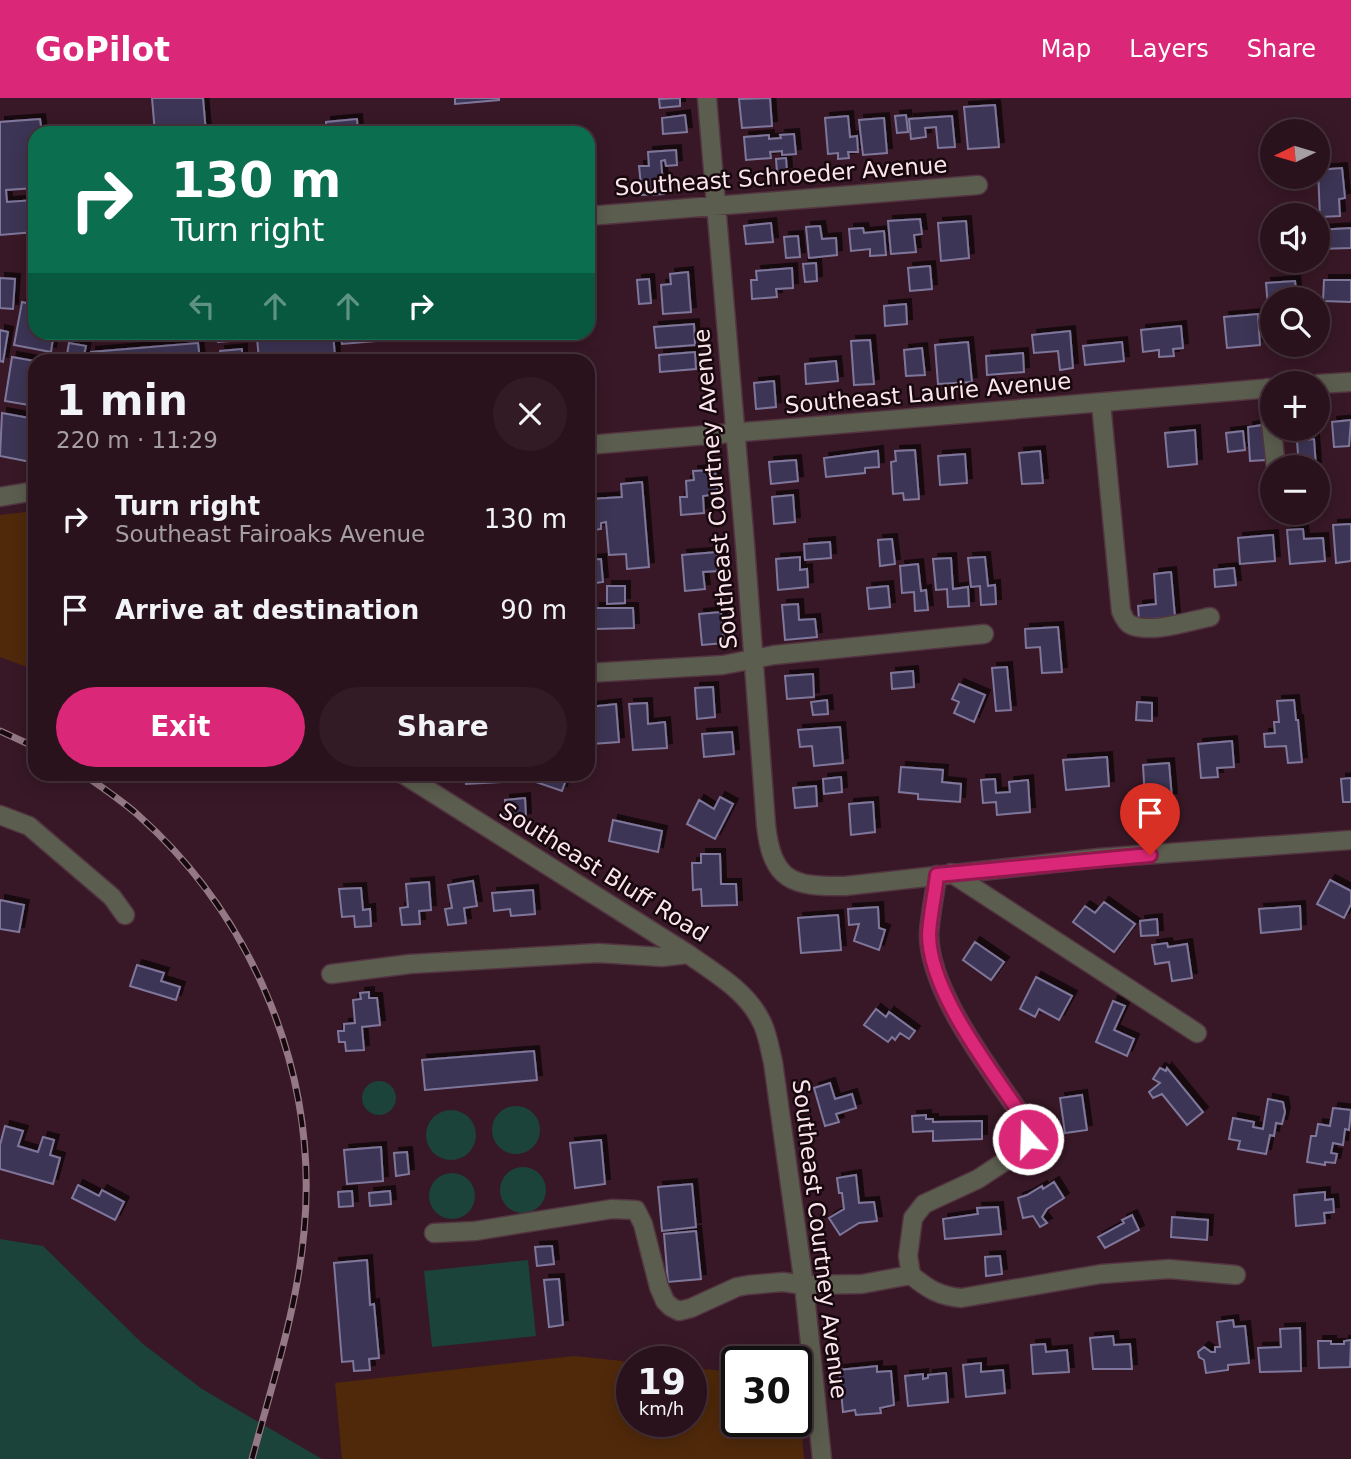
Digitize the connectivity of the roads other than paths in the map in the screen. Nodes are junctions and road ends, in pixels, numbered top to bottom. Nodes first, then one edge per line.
1 (707, 98) edge
2 (978, 185) dead end
3 (716, 206) junction
4 (595, 215) edge
5 (1351, 382) edge
6 (1330, 383) edge
7 (1260, 389) edge
8 (1101, 403) junction
9 (736, 433) junction
10 (595, 444) edge
11 (28, 492) edge
12 (0, 497) edge
13 (1210, 617) dead end
14 (984, 634) dead end
15 (753, 660) junction
16 (595, 673) edge
17 (414, 781) edge
18 (0, 815) edge
19 (1351, 840) edge
20 (944, 874) junction
21 (125, 915) dead end
22 (688, 954) junction
23 (331, 974) dead end
24 (764, 1026) joint
25 (1197, 1033) dead end
26 (434, 1233) dead end
27 (911, 1275) junction
28 (1236, 1275) dead end
29 (804, 1285) junction
30 (822, 1459) edge

1 - 3 street, Southeast Courtney Avenue
2 - 3 street, Southeast Schroeder Avenue
3 - 4 street, Southeast Schroeder Avenue
3 - 9 street, Southeast Courtney Avenue
5 - 6 street
7 - 8 street, Southeast Laurie Avenue
8 - 9 street, Southeast Laurie Avenue
8 - 13 street
9 - 10 street, Southeast Laurie Avenue
9 - 15 street, Southeast Courtney Avenue
11 - 12 street
14 - 15 street
15 - 16 street
15 - 20 street, Southeast Courtney Avenue
17 - 22 street, Southeast Bluff Road
18 - 21 street
19 - 20 street
20 - 25 street
20 - 27 street
22 - 23 street
22 - 24 street, Southeast Bluff Road
24 - 29 street, Southeast Courtney Avenue
26 - 29 street
27 - 28 street
27 - 29 street
29 - 30 street, Southeast Courtney Avenue

